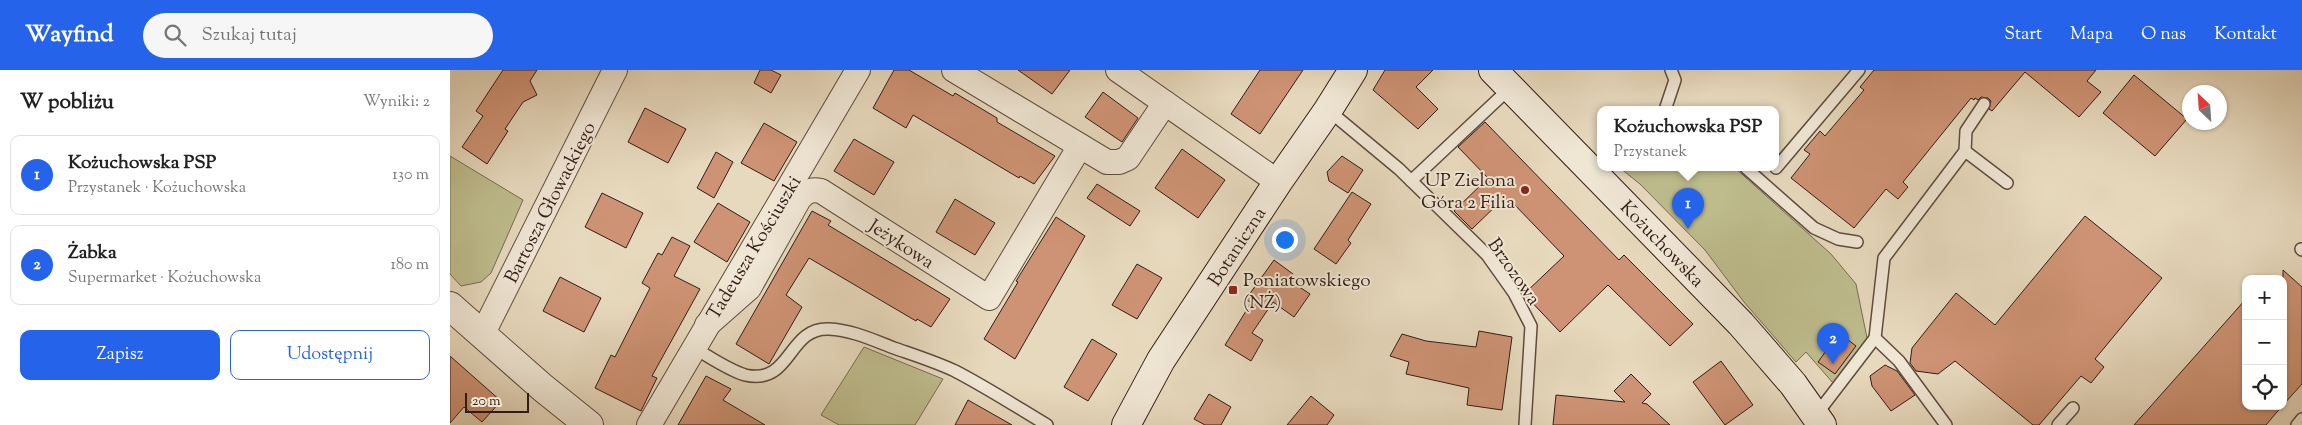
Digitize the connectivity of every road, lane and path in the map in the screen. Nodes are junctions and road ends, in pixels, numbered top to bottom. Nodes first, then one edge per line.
1 (615, 70) edge
2 (858, 70) edge
3 (954, 70) edge
4 (1118, 70) edge
5 (1353, 70) edge
6 (1671, 70) edge
7 (1860, 70) edge
8 (1502, 79) edge
9 (1165, 103) junction
10 (1984, 104) dead end
11 (1670, 106) edge
12 (1328, 110) junction
13 (1080, 146) junction
14 (1965, 151) junction
15 (1779, 163) edge
16 (1597, 170) edge
17 (1598, 171) edge
18 (1750, 171) edge
19 (1772, 171) edge
20 (1411, 181) junction
21 (1278, 182) junction
22 (1763, 182) junction
23 (2007, 183) dead end
24 (1857, 242) dead end
25 (450, 306) edge
26 (707, 325) junction
27 (482, 335) junction
28 (1875, 338) junction
29 (694, 348) junction
30 (2073, 408) dead end
31 (2302, 419) edge
32 (1815, 422) edge
33 (589, 425) edge
34 (649, 425) edge
35 (1047, 425) edge
36 (1126, 425) edge
37 (1526, 425) edge
38 (1946, 425) edge
39 (2058, 425) edge
40 (2297, 425) edge

1 - 27 street, Bartosza Głowackiego
2 - 26 street, Tadeusza Kościuszki
3 - 13 street
4 - 9 street
5 - 12 main road, Botaniczna
6 - 11 lane
7 - 15 lane
8 - 16 main road, Kożuchowska
8 - 20 lane
9 - 13 street
9 - 21 street
10 - 14 lane
12 - 20 lane, Brzozowa
12 - 21 main road, Botaniczna
13 - 26 street, Jeżykowa
14 - 23 lane
14 - 28 lane
17 - 32 main road, Kożuchowska
18 - 22 lane
19 - 22 lane
20 - 37 lane, Brzozowa
21 - 36 main road, Botaniczna
22 - 24 lane
25 - 27 main road
26 - 29 street, Tadeusza Kościuszki
27 - 33 main road
28 - 32 lane
28 - 38 lane
29 - 34 street, Tadeusza Kościuszki
29 - 35 lane
30 - 39 lane
31 - 40 lane

